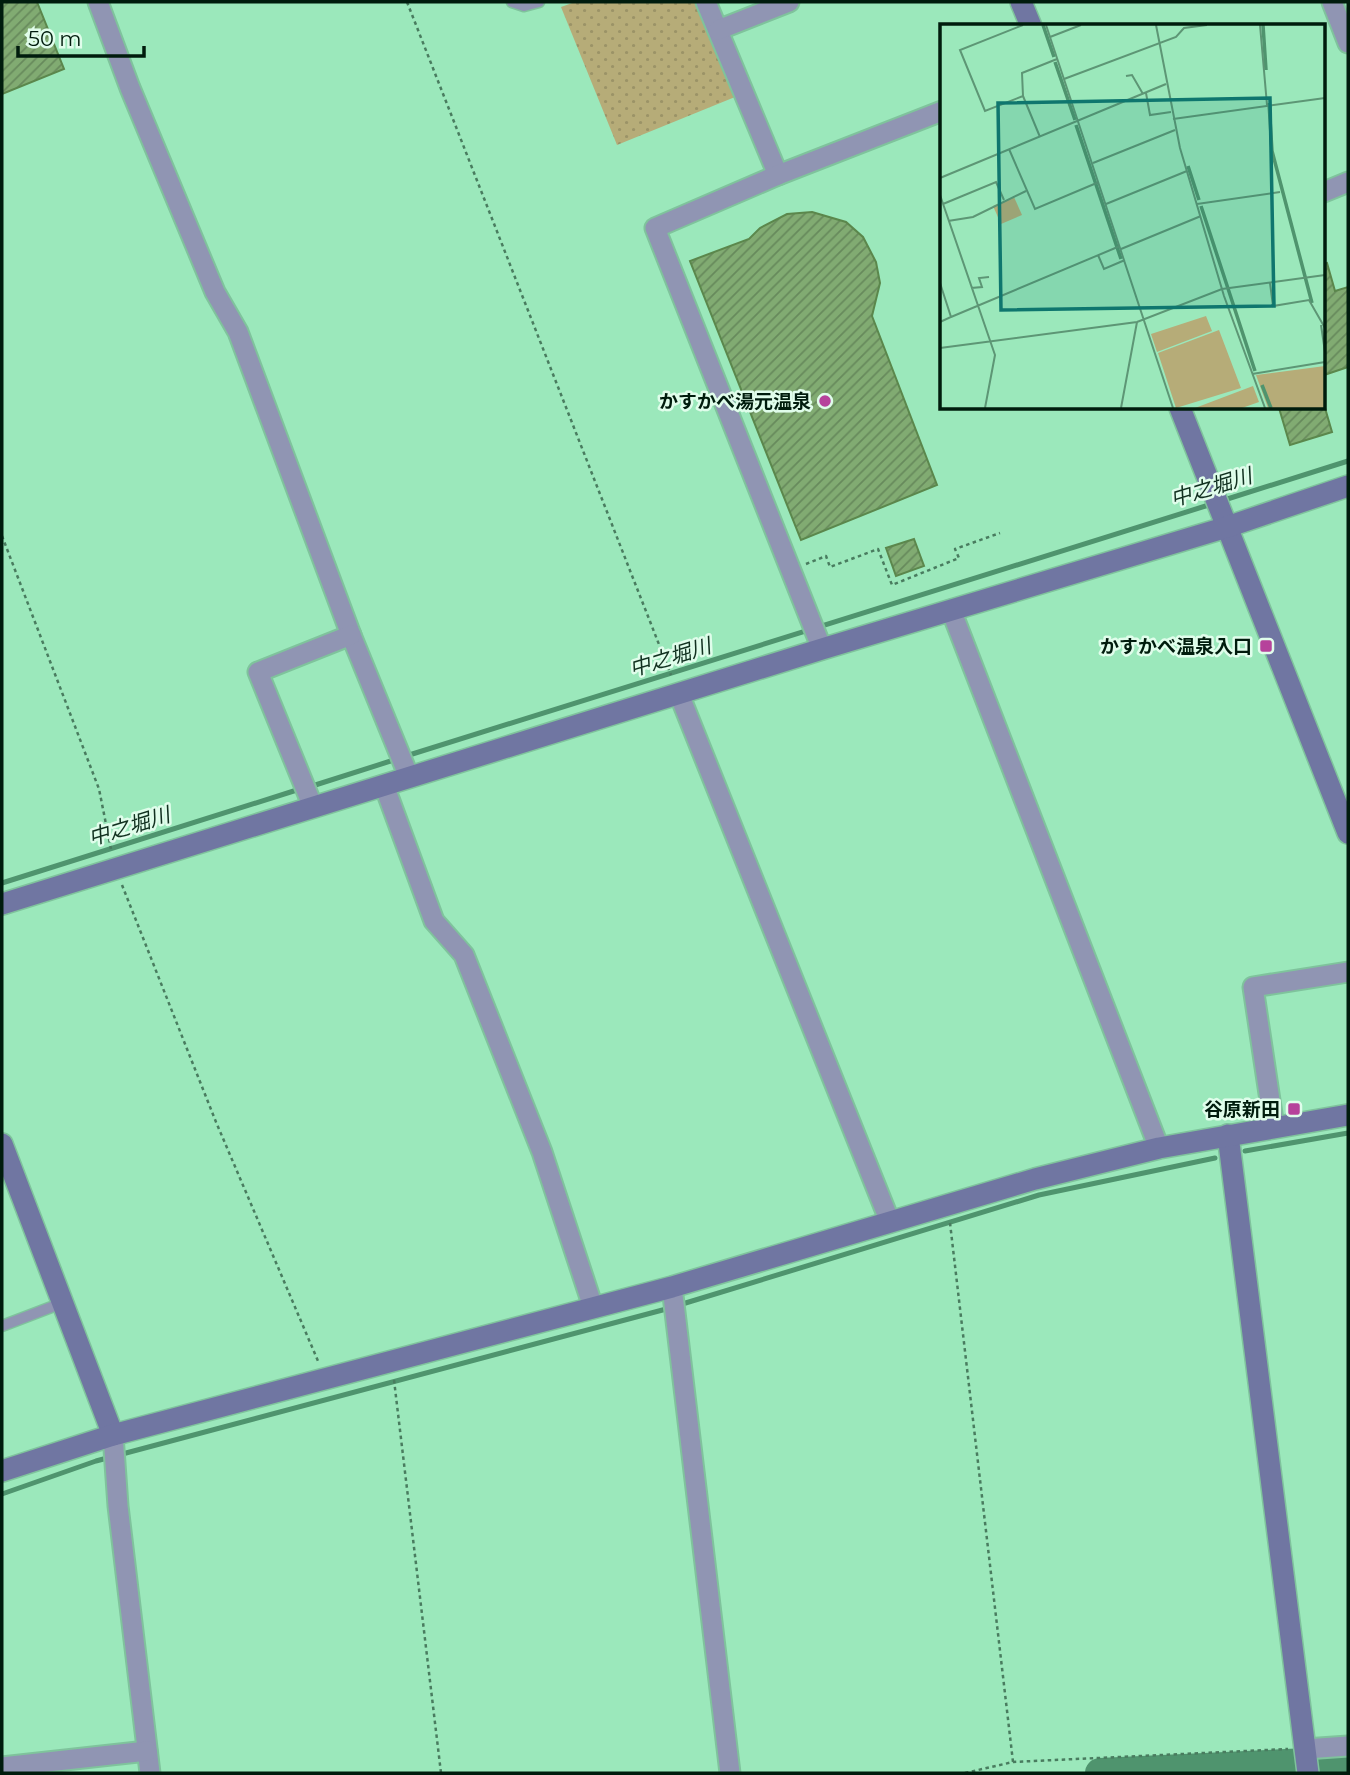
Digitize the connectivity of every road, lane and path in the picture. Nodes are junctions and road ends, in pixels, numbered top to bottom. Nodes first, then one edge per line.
1 (98, 2) edge
2 (407, 2) edge
3 (512, 2) edge
4 (539, 2) edge
5 (706, 2) edge
6 (789, 2) edge
7 (1021, 2) edge
8 (1332, 2) edge
9 (1030, 24) edge
10 (718, 30) junction
11 (1348, 43) edge
12 (940, 112) edge
13 (778, 175) junction
14 (1348, 183) edge
15 (1326, 191) edge
16 (1181, 410) edge
17 (1348, 486) edge
18 (1227, 527) junction
19 (1000, 533) dead end
20 (2, 536) edge
21 (791, 570) junction
22 (951, 610) junction
23 (351, 635) junction
24 (820, 644) junction
25 (679, 694) junction
26 (410, 777) junction
27 (384, 785) junction
28 (313, 807) junction
29 (1348, 833) edge
30 (115, 868) junction
31 (2, 904) edge
32 (1348, 972) edge
33 (1348, 1115) edge
34 (1274, 1128) junction
35 (1228, 1136) junction
36 (2, 1144) edge
37 (1158, 1148) junction
38 (890, 1222) junction
39 (951, 1233) dead end
40 (672, 1291) junction
41 (62, 1303) junction
42 (593, 1307) junction
43 (2, 1326) edge
44 (325, 1378) junction
45 (396, 1393) dead end
46 (113, 1440) junction
47 (2, 1471) edge
48 (1348, 1746) edge
49 (1305, 1749) junction
50 (147, 1751) junction
51 (1013, 1762) junction
52 (2, 1767) edge
53 (150, 1773) edge
54 (441, 1773) edge
55 (730, 1773) edge
56 (965, 1773) edge
57 (1308, 1773) edge

1 - 23 street
2 - 25 path
3 - 4 lane
5 - 10 street
6 - 10 street
7 - 9 street
8 - 11 street
10 - 13 street
12 - 13 street
13 - 21 street
14 - 15 street
16 - 18 street
17 - 18 street
18 - 22 street
18 - 29 street
19 - 21 path
20 - 30 path
21 - 24 street
22 - 24 street
22 - 37 street
23 - 26 street
23 - 28 street
24 - 25 street
25 - 26 street
25 - 38 street
26 - 27 street
27 - 28 street
27 - 42 street
28 - 30 street
30 - 31 street
30 - 44 path
32 - 34 street
33 - 34 street
34 - 35 street
35 - 37 street
35 - 49 street
36 - 41 street
37 - 38 street
38 - 40 street
39 - 51 path
40 - 42 street
40 - 55 street
41 - 43 lane
41 - 46 street
42 - 44 street
44 - 46 street
45 - 54 path
46 - 47 street
46 - 50 street
48 - 49 street
49 - 51 path
49 - 57 street
50 - 52 street
50 - 53 street
51 - 56 path

